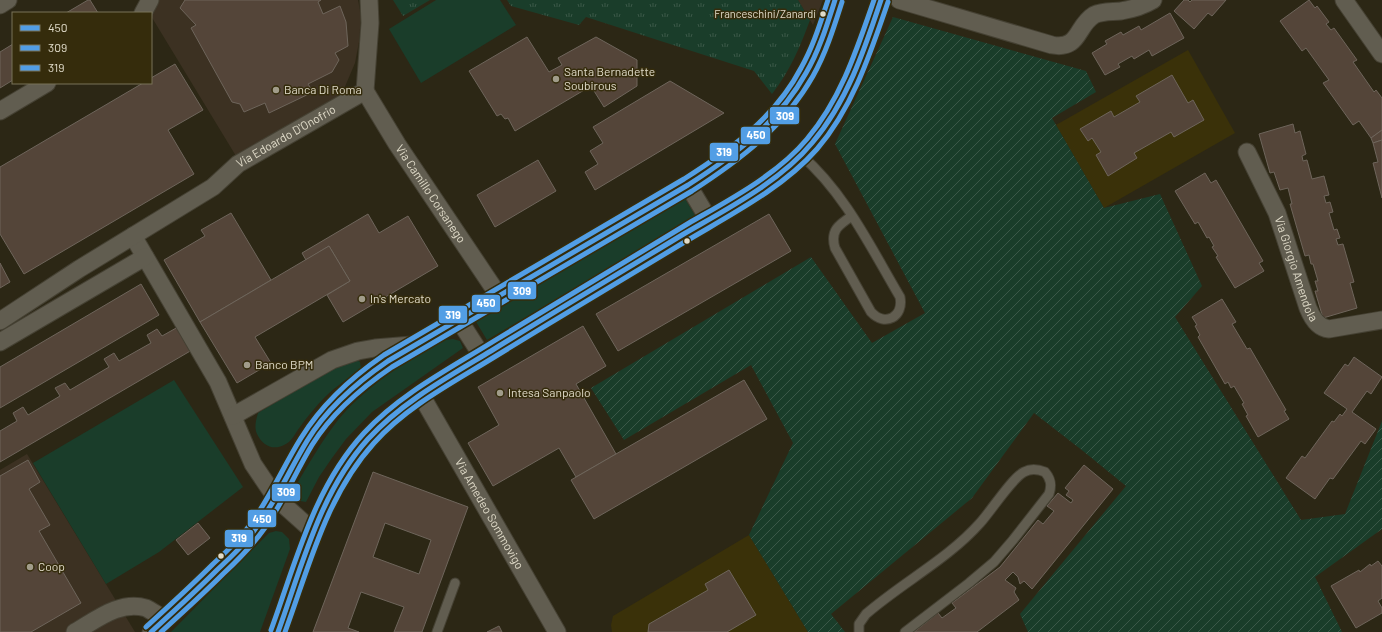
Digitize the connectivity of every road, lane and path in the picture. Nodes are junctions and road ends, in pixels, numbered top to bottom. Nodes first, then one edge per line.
1 (8, 0) edge
2 (150, 0) edge
3 (370, 0) edge
4 (835, 0) edge
5 (881, 0) edge
6 (899, 0) edge
7 (1153, 0) edge
8 (1344, 0) edge
9 (0, 5) edge
10 (144, 12) edge
11 (1382, 54) edge
12 (44, 84) edge
13 (364, 91) junction
14 (0, 111) edge
15 (1247, 152) dead end
16 (801, 155) junction
17 (688, 185) junction
18 (852, 216) junction
19 (709, 220) junction
20 (134, 236) junction
21 (145, 257) junction
22 (499, 296) junction
23 (459, 320) junction
24 (1382, 320) edge
25 (0, 321) edge
26 (0, 342) edge
27 (418, 344) junction
28 (482, 356) junction
29 (421, 395) junction
30 (233, 416) junction
31 (276, 498) junction
32 (314, 532) junction
33 (455, 583) dead end
34 (165, 619) junction
35 (75, 632) edge
36 (151, 632) edge
37 (278, 632) edge
38 (437, 632) edge
39 (557, 632) edge
40 (859, 632) edge
41 (905, 632) edge

1 - 9 street
2 - 10 street
3 - 13 street
4 - 17 street
5 - 16 street
6 - 7 street
8 - 11 street
12 - 14 street
13 - 20 street, Via Edoardo D'Onofrio
13 - 22 street, Via Camillo Corsanego
15 - 24 street, Via Giorgio Amendola
16 - 18 lane
16 - 19 street
17 - 19 street
17 - 22 street
18 - 18 lane
19 - 28 street
20 - 21 street
20 - 25 street, Via Edoardo D'Onofrio
21 - 26 street
21 - 30 street
22 - 23 street
23 - 27 street
23 - 28 street
27 - 30 street
27 - 31 street
28 - 29 street
29 - 32 street
29 - 39 street, Via Amedeo Sommovigo
30 - 31 street
31 - 32 street
31 - 34 street
32 - 37 street
33 - 38 lane
34 - 35 street
34 - 36 street
40 - 41 lane

